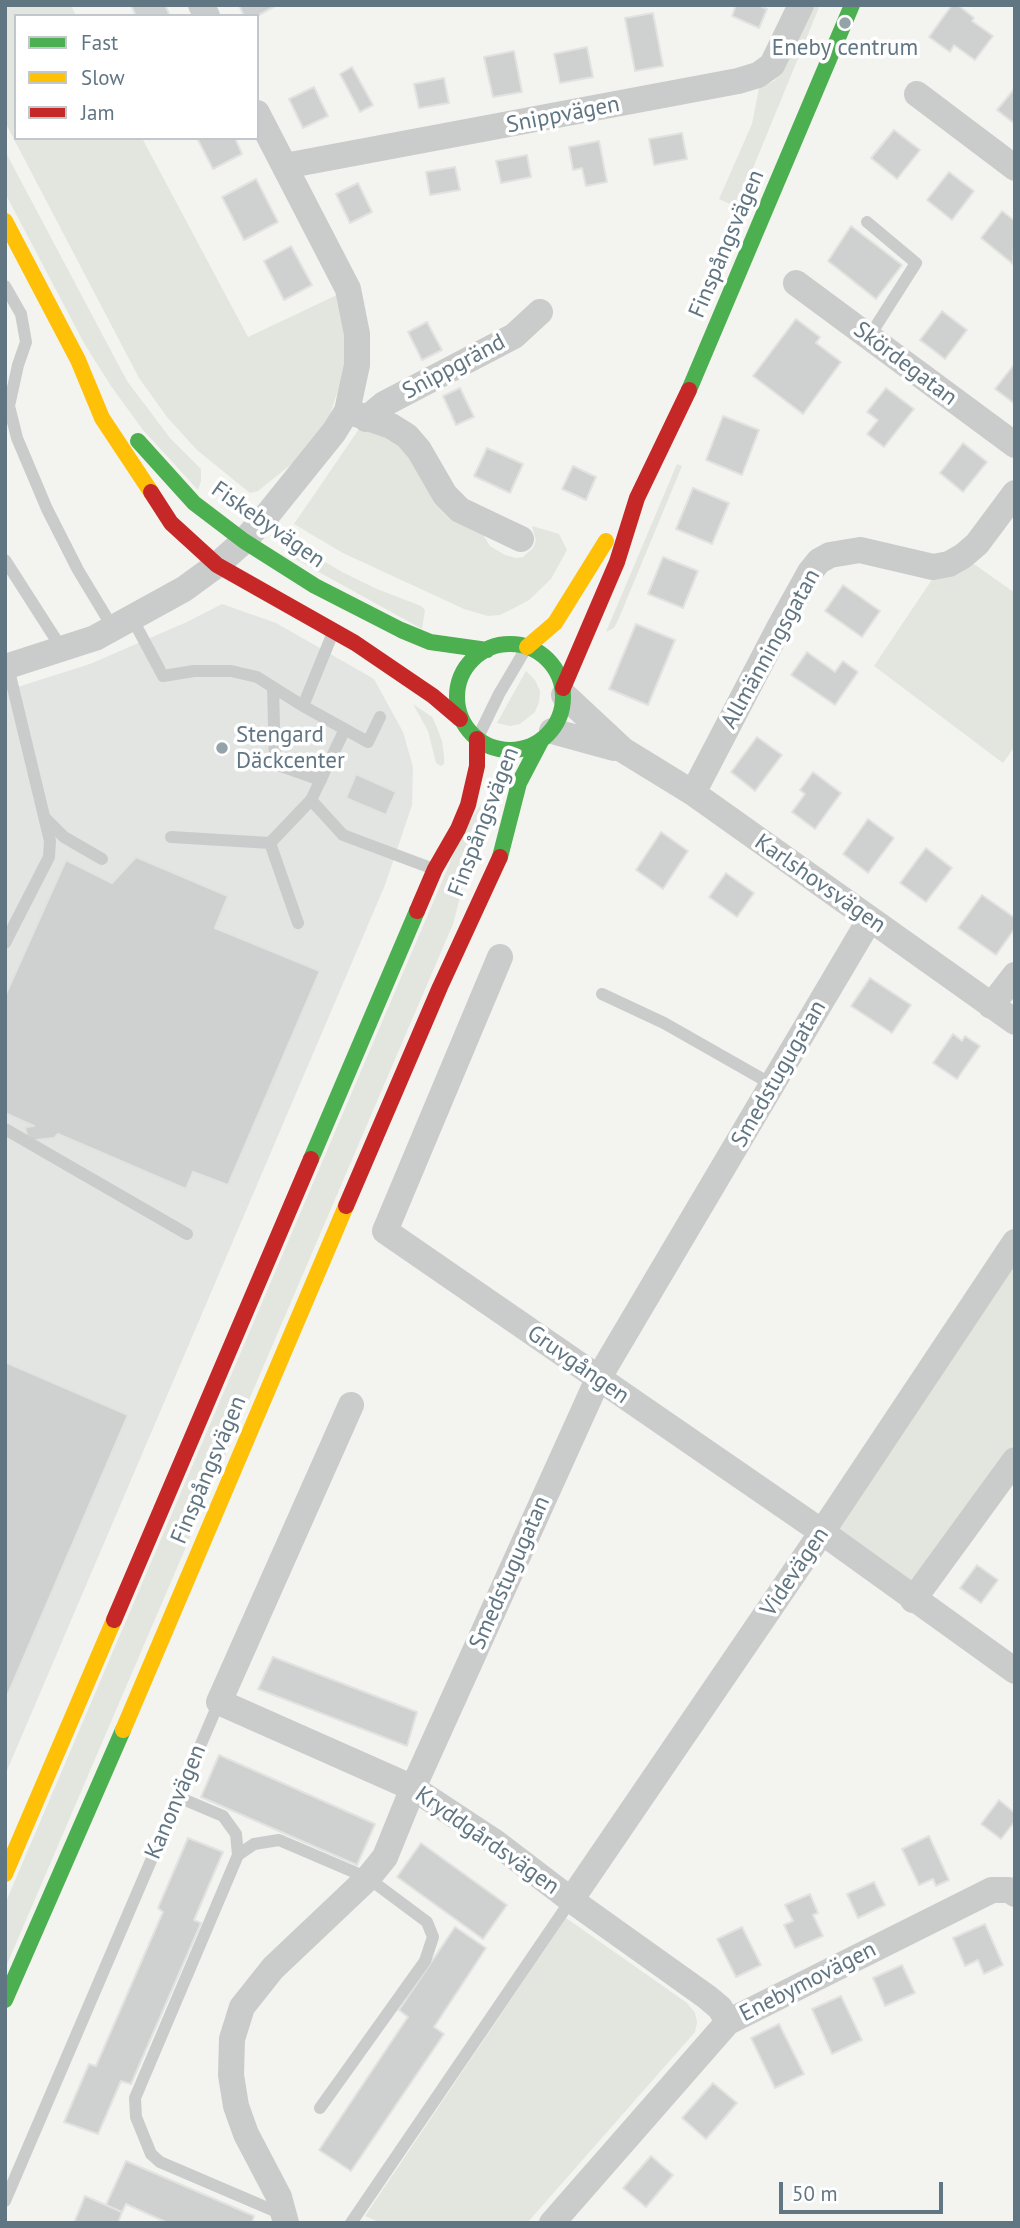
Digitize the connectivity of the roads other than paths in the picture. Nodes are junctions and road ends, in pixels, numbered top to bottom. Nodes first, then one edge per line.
1 (801, 5) edge
2 (852, 5) edge
3 (917, 94) dead end
4 (259, 117) edge
5 (285, 166) junction
6 (1015, 167) edge
7 (5, 221) edge
8 (867, 222) dead end
9 (796, 283) dead end
10 (5, 286) edge
11 (540, 312) dead end
12 (869, 337) junction
13 (78, 360) junction
14 (357, 415) junction
15 (1015, 446) edge
16 (1015, 493) edge
17 (637, 498) junction
18 (521, 539) dead end
19 (244, 541) junction
20 (5, 560) edge
21 (217, 565) junction
22 (122, 623) junction
23 (334, 632) junction
24 (355, 643) junction
25 (527, 647) junction
26 (62, 649) junction
27 (487, 650) junction
28 (414, 663) dead end
29 (7, 667) edge
30 (443, 681) dead end
31 (273, 687) junction
32 (456, 692) junction
33 (563, 692) junction
34 (303, 706) junction
35 (380, 717) dead end
36 (461, 721) junction
37 (345, 729) junction
38 (546, 736) junction
39 (477, 739) junction
40 (460, 745) dead end
41 (514, 750) junction
42 (622, 750) junction
43 (503, 770) dead end
44 (321, 780) junction
45 (693, 793) junction
46 (311, 800) junction
47 (447, 813) dead end
48 (45, 819) junction
49 (171, 837) dead end
50 (270, 843) junction
51 (102, 859) dead end
52 (435, 869) junction
53 (478, 869) dead end
54 (870, 919) junction
55 (298, 923) dead end
56 (5, 943) edge
57 (453, 957) junction
58 (500, 957) dead end
59 (1015, 975) edge
60 (602, 994) dead end
61 (991, 1006) junction
62 (1015, 1022) edge
63 (772, 1086) junction
64 (5, 1129) edge
65 (187, 1234) dead end
66 (1015, 1242) edge
67 (598, 1379) junction
68 (351, 1405) dead end
69 (1015, 1460) edge
70 (822, 1532) junction
71 (913, 1600) junction
72 (1015, 1671) edge
73 (219, 1702) junction
74 (413, 1788) junction
75 (178, 1797) junction
76 (238, 1856) junction
77 (5, 1874) edge
78 (368, 1878) junction
79 (1015, 1894) edge
80 (571, 1899) junction
81 (5, 2000) edge
82 (728, 2022) junction
83 (320, 2108) dead end
84 (5, 2201) edge
85 (286, 2219) edge
86 (340, 2223) edge
87 (352, 2223) edge
88 (552, 2223) edge

1 - 5 street, Snippvägen
2 - 17 main road, Finspångsvägen
3 - 6 street
4 - 5 street
5 - 14 street
7 - 13 main road, Fiskebyvägen
8 - 12 lane
9 - 12 street, Skördegatan
10 - 22 lane
11 - 14 street, Snippgränd
12 - 15 street, Skördegatan
13 - 19 main road, Fiskebyvägen
13 - 21 main road, Fiskebyvägen
14 - 18 street, Snippgränd
14 - 19 street
16 - 45 street, Allmänningsgatan
17 - 25 main road, Finspångsvägen
17 - 33 main road, Finspångsvägen
19 - 21 street
19 - 27 main road, Fiskebyvägen
20 - 26 lane
21 - 22 street
21 - 23 main road, Fiskebyvägen
22 - 26 street
22 - 31 lane
23 - 24 main road, Fiskebyvägen
23 - 34 lane
24 - 28 main road, Fiskebyvägen
24 - 36 main road, Fiskebyvägen
25 - 27 main road
25 - 33 main road
25 - 39 lane
26 - 29 street
27 - 32 main road
29 - 48 lane
30 - 32 main road
31 - 34 lane
31 - 44 lane
32 - 36 main road
33 - 38 main road, Finspångsvägen
33 - 42 street, Karlshovsvägen
34 - 37 lane
35 - 37 lane
36 - 39 main road, Finspångsvägen
36 - 40 main road
37 - 44 lane
38 - 41 main road, Finspångsvägen
38 - 42 street, Karlshovsvägen
38 - 57 main road, Finspångsvägen
39 - 41 main road, Finspångsvägen
39 - 52 main road, Finspångsvägen
41 - 43 main road, Finspångsvägen
42 - 45 street, Karlshovsvägen
44 - 46 lane
45 - 54 street, Karlshovsvägen
46 - 50 lane
46 - 52 lane
47 - 52 main road, Finspångsvägen
48 - 51 lane
48 - 56 lane
49 - 50 lane
50 - 55 lane
52 - 77 main road, Finspångsvägen
53 - 57 main road, Finspångsvägen
54 - 61 street, Karlshovsvägen
54 - 63 street, Smedstugugatan
57 - 81 main road, Finspångsvägen
58 - 67 street, Gruvgången
59 - 61 street
60 - 63 lane
61 - 62 street, Karlshovsvägen
63 - 67 street, Smedstugugatan
64 - 65 lane
66 - 70 street, Videvägen
67 - 70 street, Gruvgången
67 - 74 street, Smedstugugatan
68 - 73 street, Kanonvägen
69 - 71 street
70 - 71 street, Gruvgången
70 - 80 street, Videvägen
71 - 72 street, Gruvgången
73 - 74 street, Kryddgårdsvägen
73 - 75 lane, Kanonvägen
74 - 78 street, Smedstugugatan
74 - 80 street, Kryddgårdsvägen
75 - 76 lane
75 - 84 lane, Kanonvägen
76 - 78 lane
76 - 85 lane
78 - 83 lane
78 - 85 street, Smedstugugatan
79 - 82 street, Enebymovägen
80 - 82 street, Kryddgårdsvägen
80 - 87 lane
82 - 88 street, Enebymovägen
86 - 87 lane

